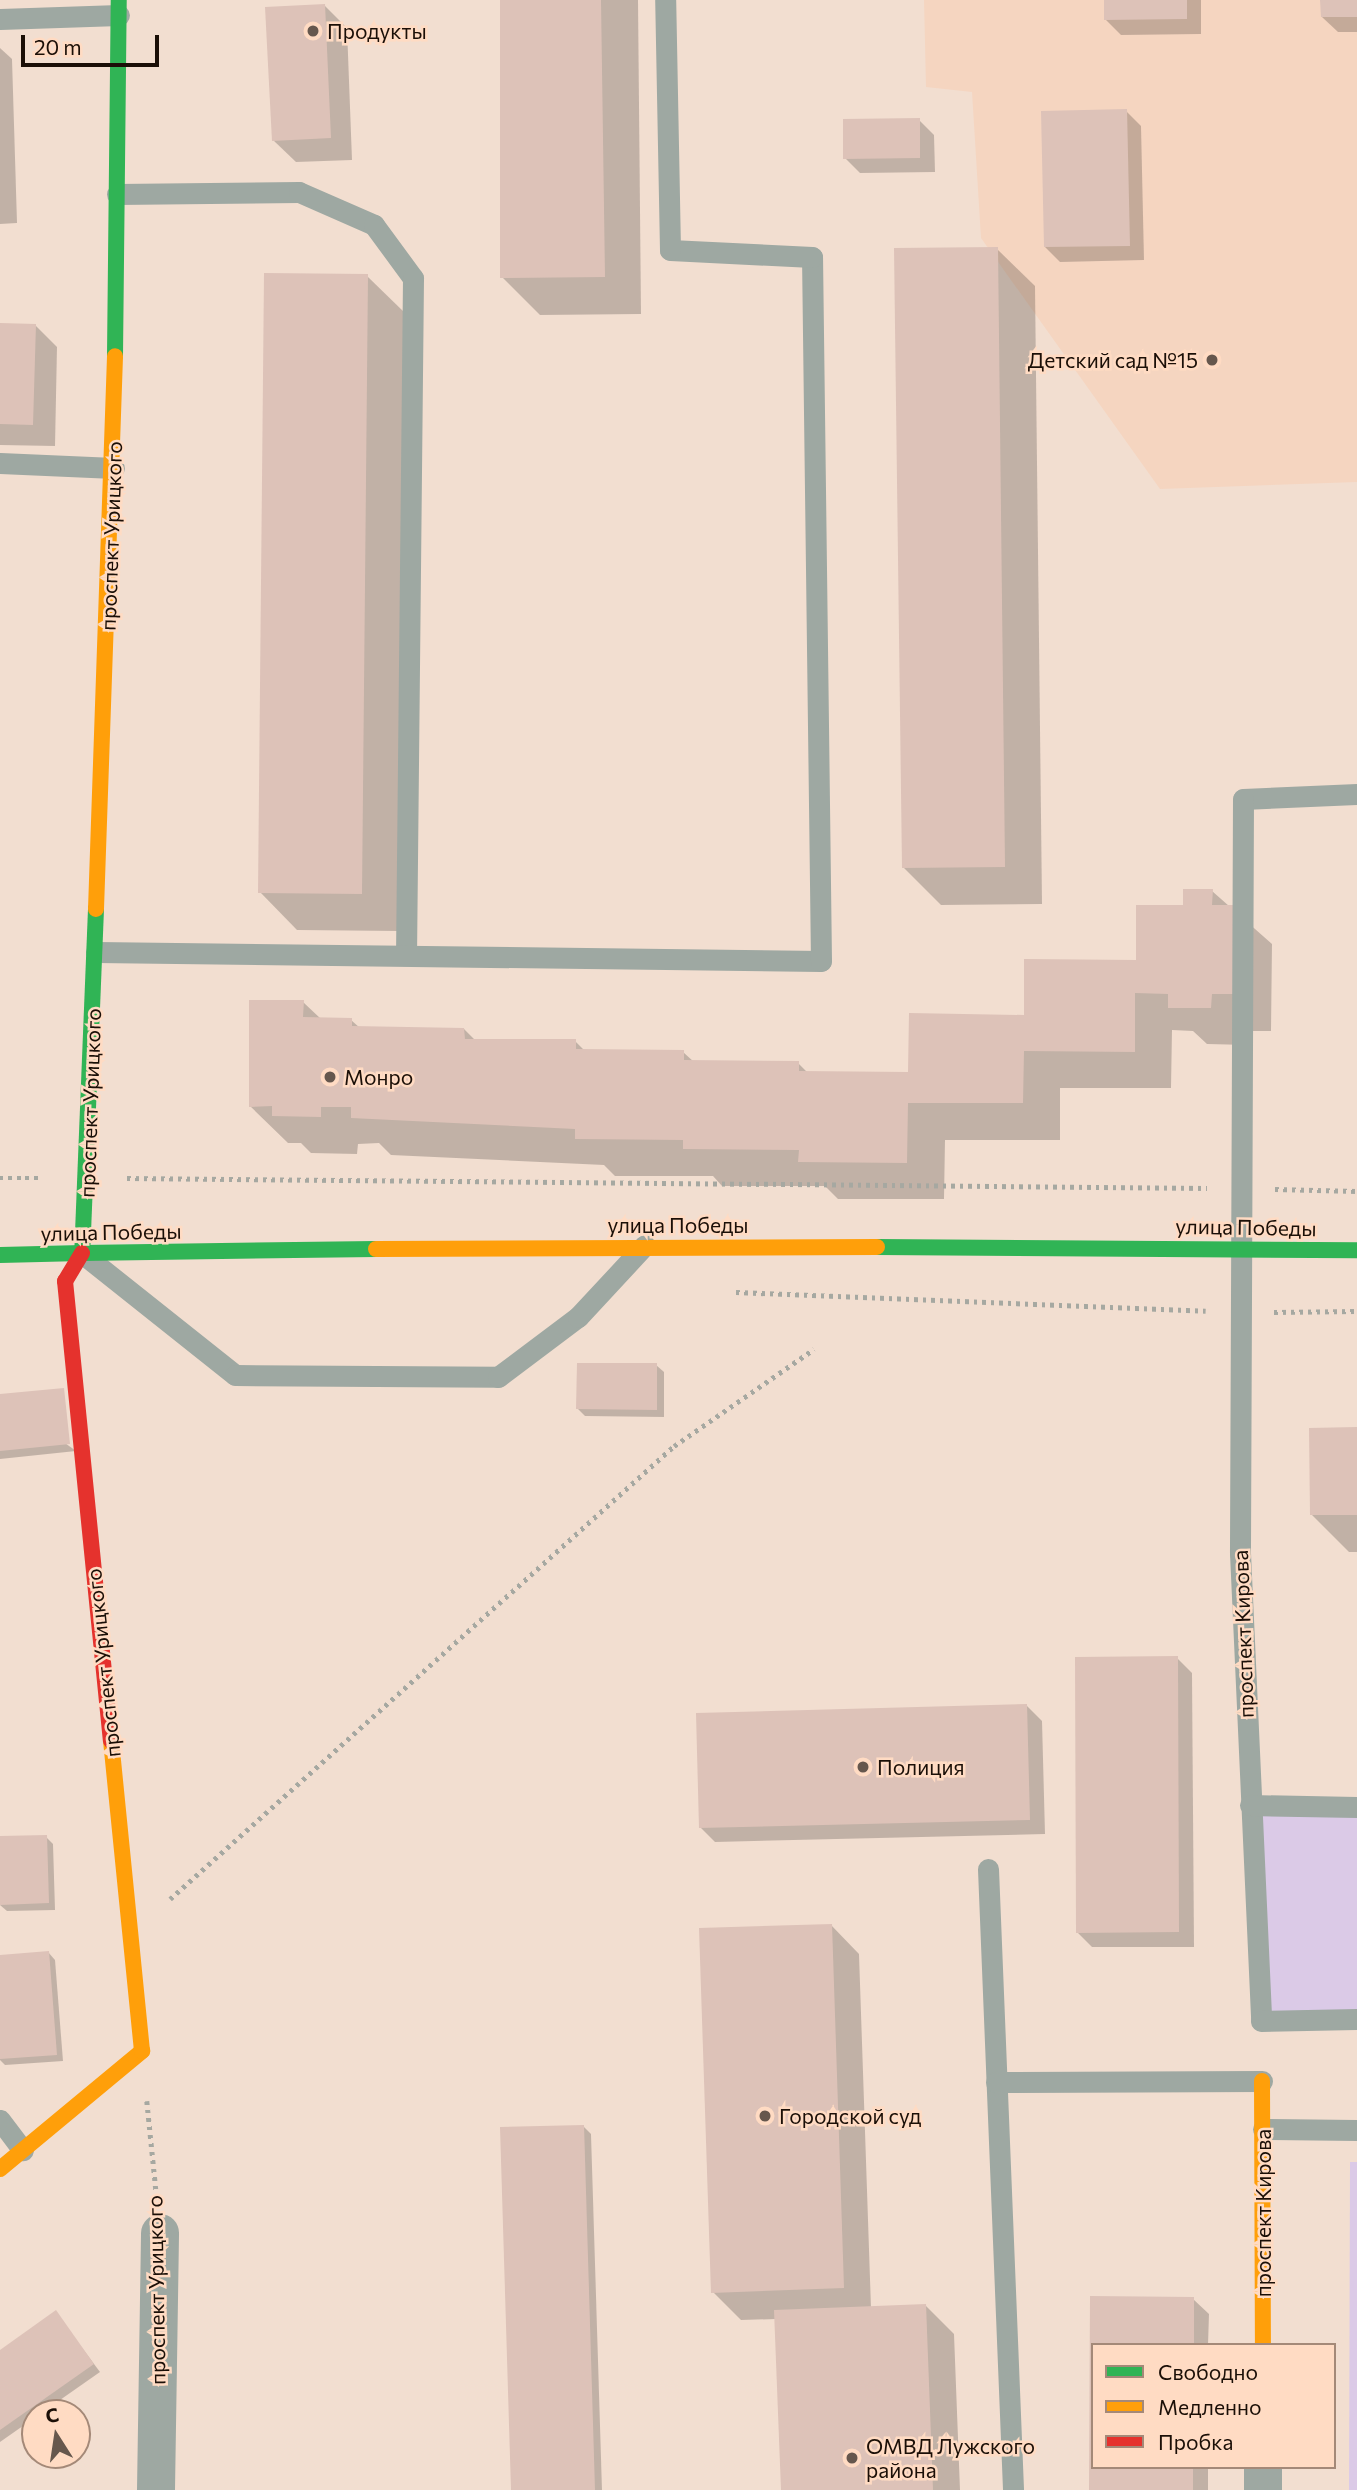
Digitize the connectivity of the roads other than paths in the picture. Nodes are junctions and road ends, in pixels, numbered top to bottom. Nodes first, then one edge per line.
1 (664, 0) edge
2 (119, 7) edge
3 (0, 19) edge
4 (117, 194) junction
5 (0, 463) edge
6 (114, 468) junction
7 (1357, 794) edge
8 (96, 951) junction
9 (406, 955) junction
10 (645, 1245) junction
11 (1246, 1248) junction
12 (1357, 1250) edge
13 (82, 1253) junction
14 (0, 1255) edge
15 (1250, 1805) junction
16 (1357, 1807) edge
17 (988, 1869) dead end
18 (1357, 2019) edge
19 (1262, 2081) joint
20 (996, 2082) junction
21 (0, 2120) edge
22 (1263, 2129) junction
23 (1357, 2130) edge
24 (23, 2150) junction
25 (0, 2169) edge
26 (160, 2233) road end
27 (1263, 2343) edge
28 (1263, 2469) edge
29 (156, 2490) edge
30 (1013, 2490) edge
31 (1263, 2490) edge

1 - 9 lane
2 - 3 lane
2 - 4 main road, проспект Урицкого
4 - 6 main road, проспект Урицкого
4 - 9 lane
5 - 6 lane
6 - 8 main road, проспект Урицкого
7 - 11 lane, проспект Кирова
8 - 9 lane
8 - 13 main road, проспект Урицкого
10 - 11 main road, улица Победы
10 - 13 main road, улица Победы
10 - 13 lane
11 - 12 main road, улица Победы
11 - 15 lane, проспект Кирова
13 - 14 main road, улица Победы
13 - 24 main road, проспект Урицкого
15 - 16 lane
15 - 18 lane, проспект Кирова
17 - 20 lane
19 - 20 lane
19 - 22 main road, проспект Кирова
20 - 30 lane
21 - 24 lane
22 - 23 lane
22 - 27 main road, проспект Кирова
24 - 25 main road
26 - 29 street, проспект Урицкого
28 - 31 street

